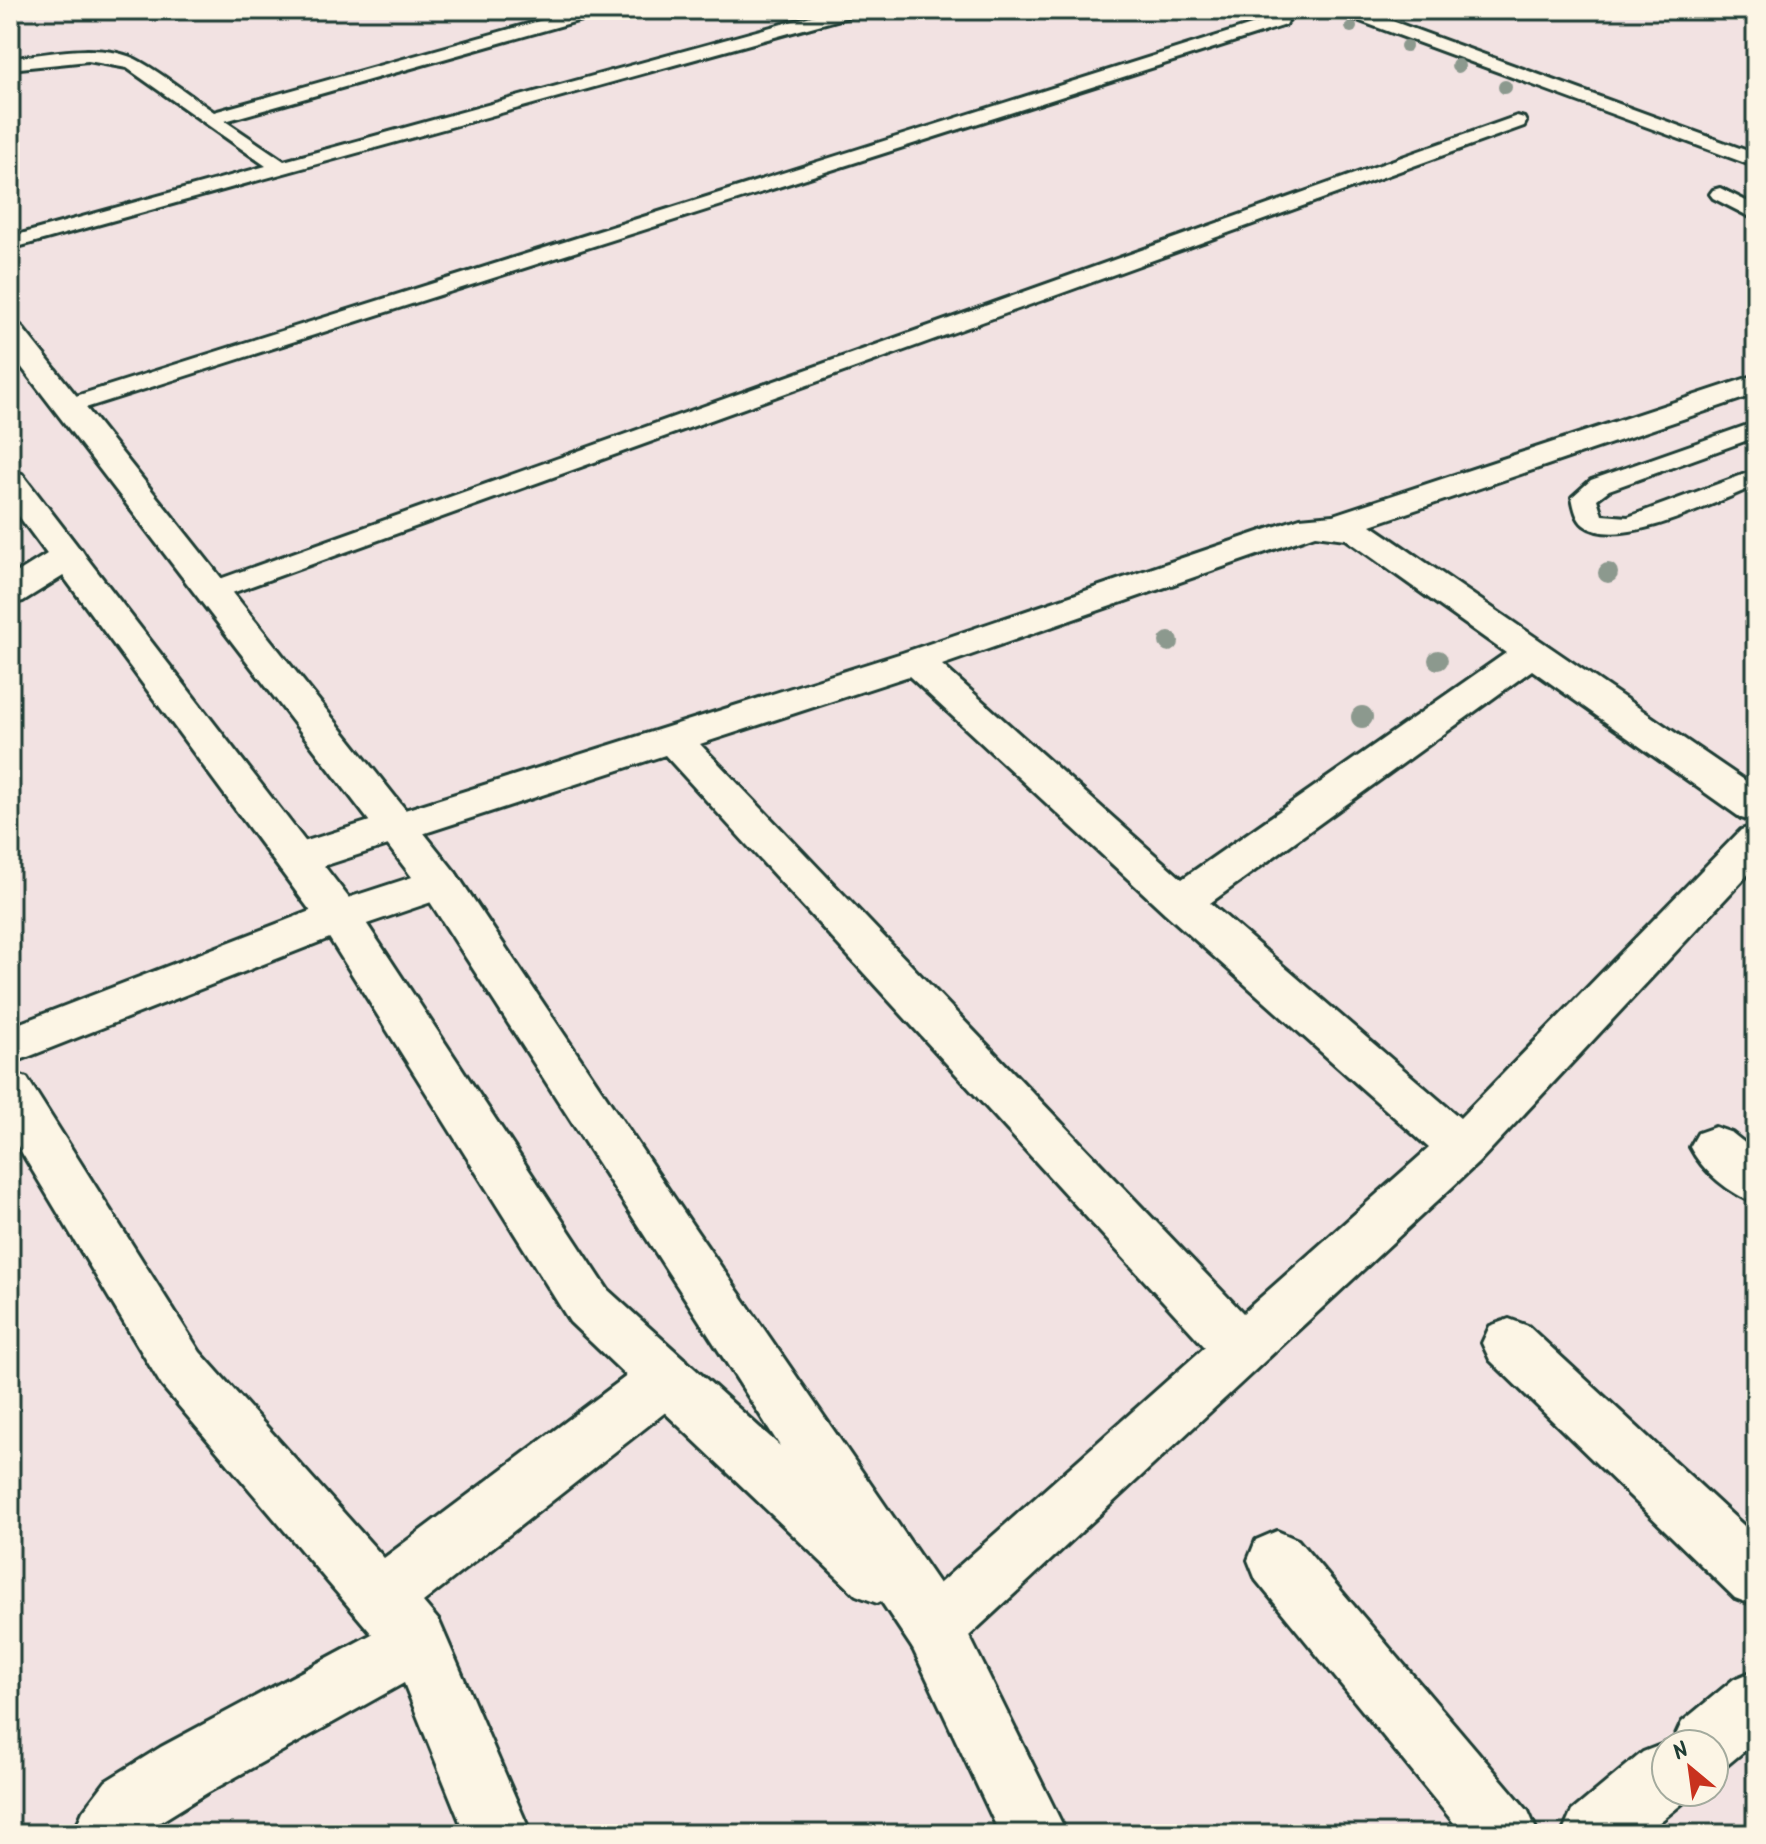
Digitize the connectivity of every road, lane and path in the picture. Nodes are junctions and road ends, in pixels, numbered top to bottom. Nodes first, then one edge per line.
1 (596, 10) edge
2 (852, 10) edge
3 (1347, 10) edge
4 (1280, 21) dead end
5 (10, 64) edge
6 (211, 119) junction
7 (1517, 122) dead end
8 (1756, 161) edge
9 (282, 169) junction
10 (1720, 194) dead end
11 (1756, 214) edge
12 (10, 243) edge
13 (10, 332) edge
14 (1756, 384) edge
15 (68, 406) junction
16 (1756, 429) edge
17 (1756, 477) edge
18 (10, 481) edge
19 (1336, 525) junction
20 (68, 557) junction
21 (212, 591) junction
22 (10, 593) edge
23 (1531, 653) junction
24 (915, 661) junction
25 (672, 739) junction
26 (1756, 808) edge
27 (396, 828) junction
28 (1756, 840) edge
29 (296, 860) junction
30 (440, 883) junction
31 (1180, 902) junction
32 (339, 917) junction
33 (10, 1046) edge
34 (10, 1091) edge
35 (1715, 1147) dead end
36 (1462, 1148) junction
37 (1756, 1182) edge
38 (1509, 1343) dead end
39 (1241, 1348) junction
40 (667, 1378) junction
41 (1277, 1560) dead end
42 (1756, 1577) edge
43 (398, 1620) junction
44 (934, 1628) junction
45 (1756, 1701) edge
46 (1723, 1728) edge
47 (1650, 1788) edge
48 (106, 1834) edge
49 (498, 1834) edge
50 (1034, 1834) edge
51 (1505, 1834) edge
52 (1595, 1834) edge

1 - 6 lane
2 - 9 lane
3 - 8 lane
4 - 15 lane
5 - 6 lane
6 - 9 lane
7 - 21 lane
9 - 12 lane
10 - 11 lane
13 - 15 street
14 - 19 street
15 - 21 street
16 - 17 lane
18 - 20 street
19 - 23 street
19 - 24 street
20 - 22 street
20 - 29 street
21 - 27 street
23 - 26 street
23 - 31 street
24 - 25 street
24 - 31 street
25 - 27 street
25 - 39 street
27 - 29 street
27 - 30 street
28 - 36 street
29 - 32 street
30 - 32 street
30 - 44 street
31 - 36 street
32 - 33 street
32 - 40 street
34 - 43 street
35 - 37 street
36 - 39 street
38 - 42 street
39 - 44 street
40 - 43 street
40 - 44 street
41 - 51 street
43 - 48 street
43 - 49 street
44 - 50 street
45 - 46 street
47 - 52 street

